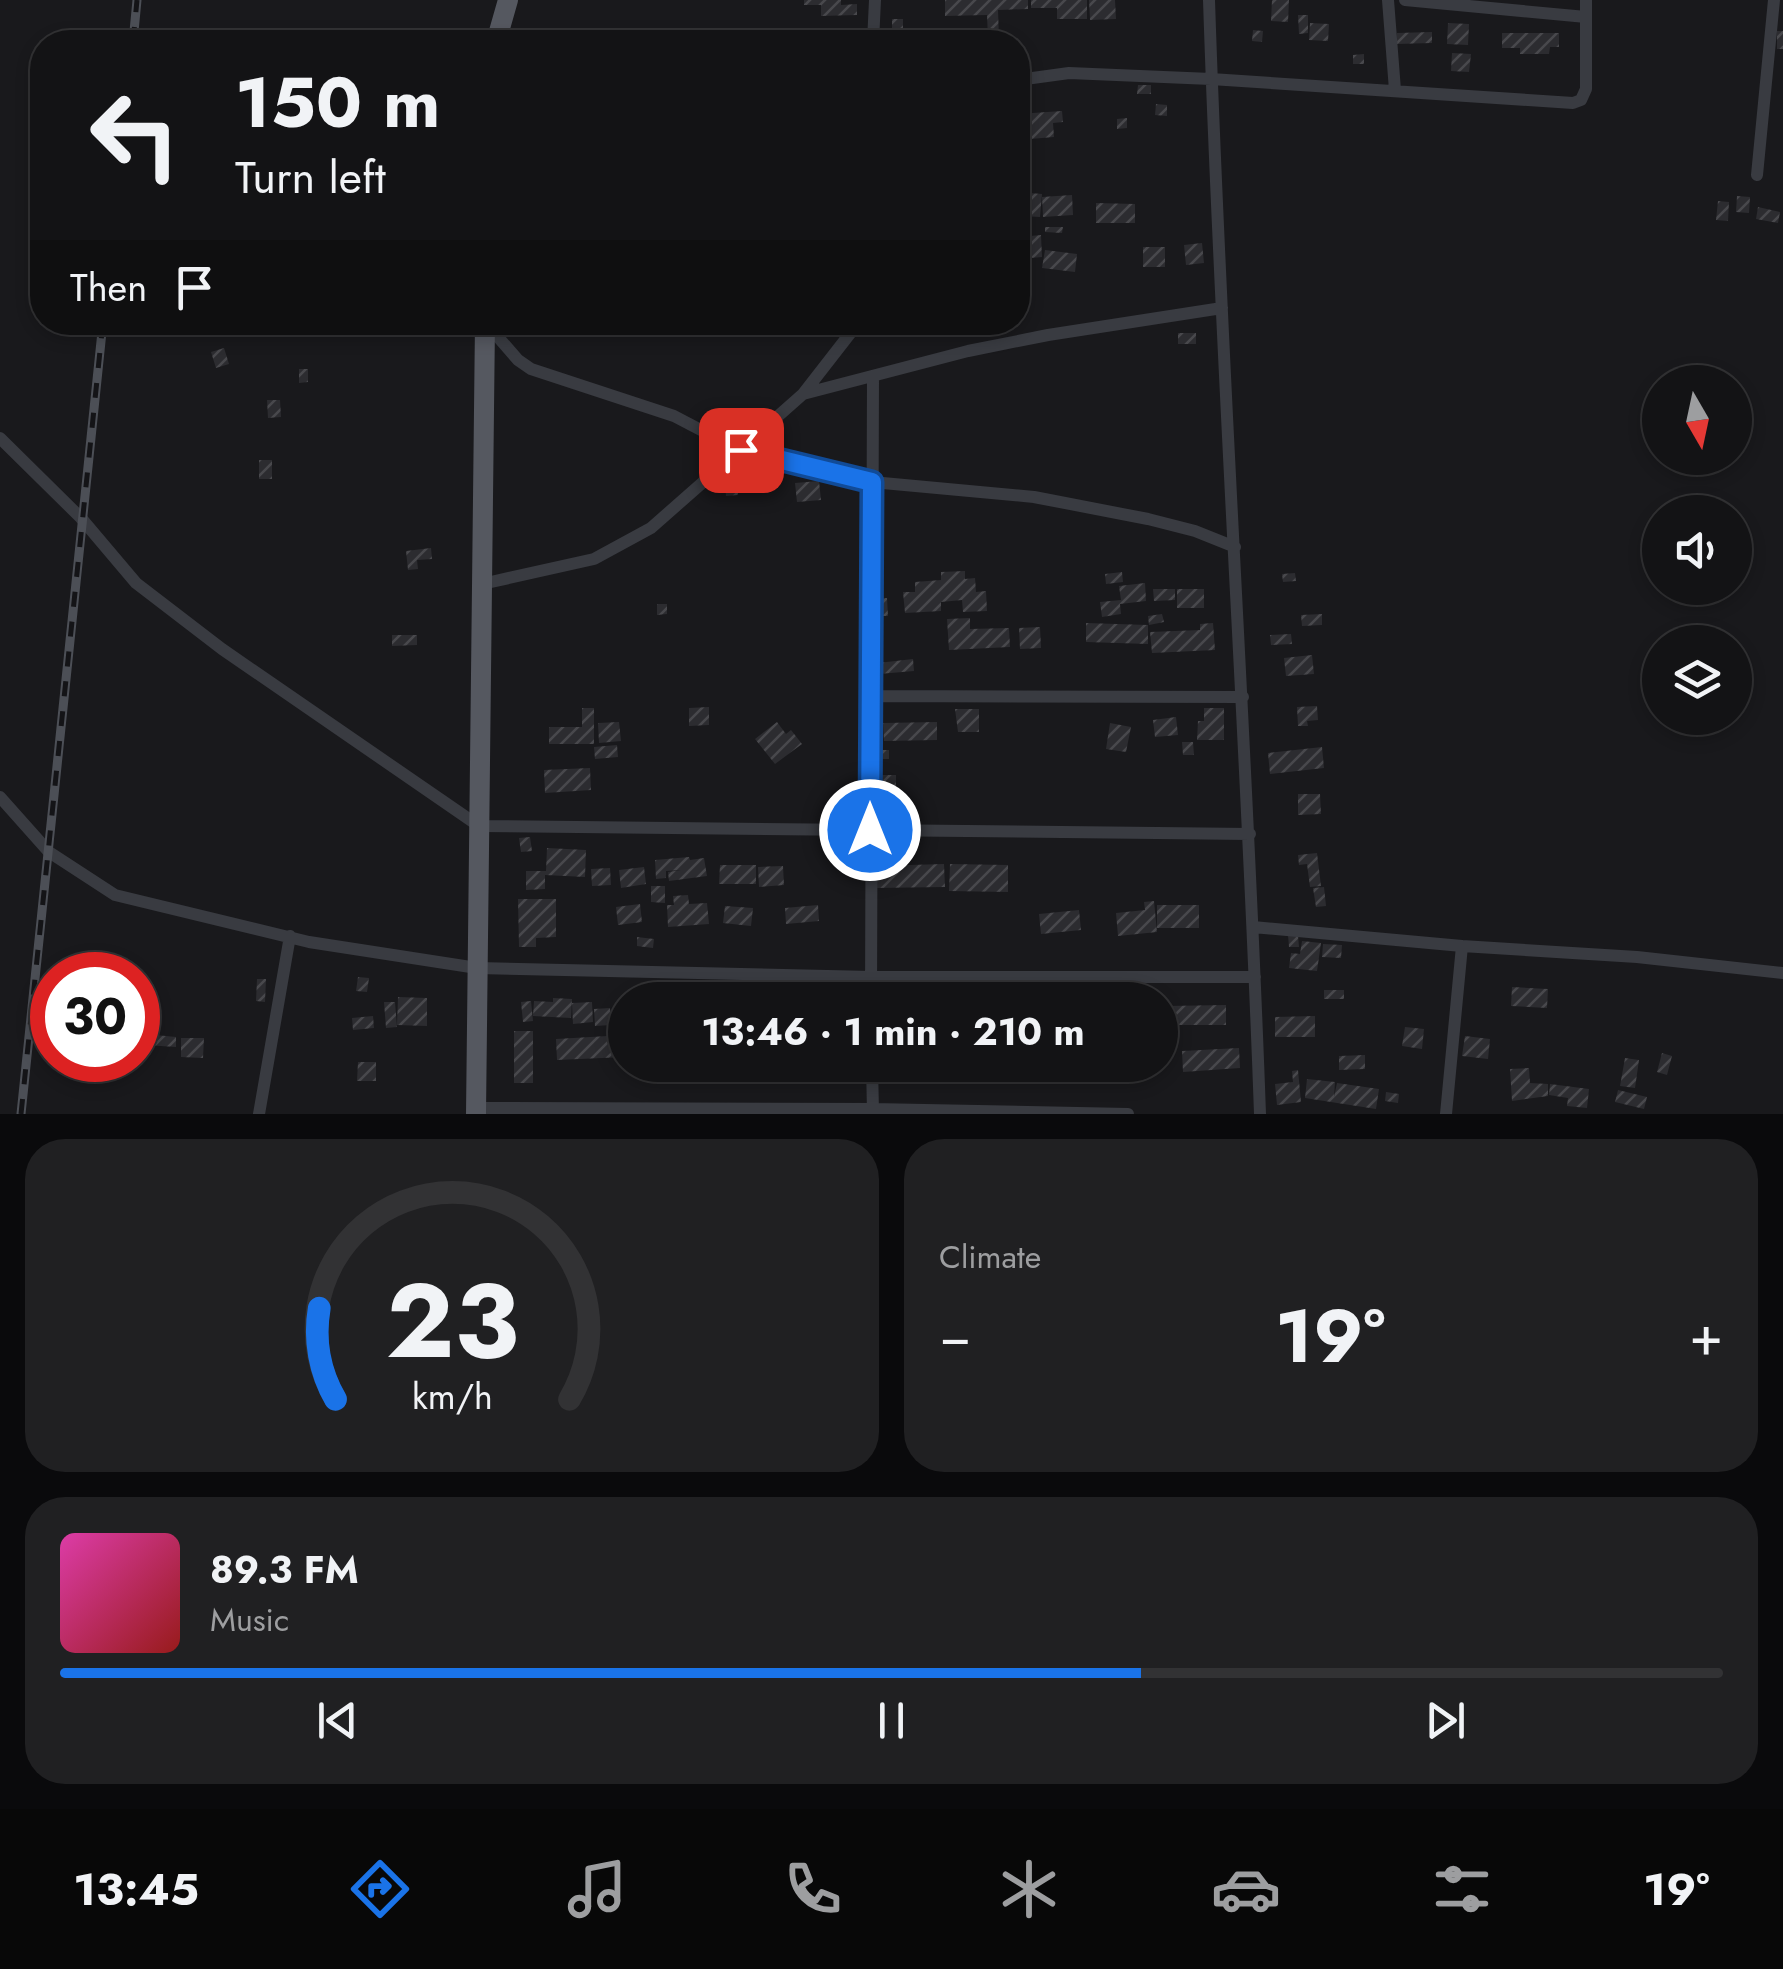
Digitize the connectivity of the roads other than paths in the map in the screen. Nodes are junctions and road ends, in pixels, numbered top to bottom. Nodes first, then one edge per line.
1 (508, 0) edge
2 (875, 0) edge
3 (1209, 0) edge
4 (1388, 0) edge
5 (1405, 0) edge
6 (1586, 0) edge
7 (1774, 0) edge
8 (1586, 18) junction
9 (499, 30) edge
10 (874, 30) edge
11 (1030, 78) edge
12 (1211, 78) junction
13 (1394, 90) junction
14 (1757, 175) dead end
15 (1222, 308) junction
16 (485, 335) edge
17 (496, 335) edge
18 (850, 335) edge
19 (873, 376) junction
20 (803, 394) junction
21 (0, 438) edge
22 (741, 450) junction
23 (872, 482) junction
24 (1235, 547) junction
25 (482, 584) junction
26 (870, 696) junction
27 (1243, 697) junction
28 (0, 796) edge
29 (479, 826) junction
30 (870, 830) junction
31 (1250, 834) junction
32 (1254, 926) junction
33 (290, 936) junction
34 (1462, 946) junction
35 (477, 968) junction
36 (1783, 974) edge
37 (871, 977) junction
38 (1255, 977) junction
39 (871, 982) edge
40 (872, 1082) edge
41 (476, 1111) edge
42 (872, 1111) edge
43 (991, 1112) edge
44 (259, 1114) edge
45 (1128, 1114) edge
46 (1260, 1114) edge
47 (1446, 1114) edge

1 - 9 main road
2 - 10 street
3 - 12 street
4 - 13 street
5 - 8 street
6 - 8 street
7 - 14 street
8 - 13 street
11 - 12 street
12 - 13 street
12 - 15 street
15 - 19 street
15 - 24 street
16 - 25 main road
17 - 22 street
18 - 20 street
19 - 20 street
19 - 23 street
20 - 22 street
21 - 29 street
22 - 23 street
22 - 25 street
23 - 24 street
23 - 26 street
24 - 27 street
25 - 29 main road
26 - 27 street
26 - 30 street
27 - 31 street
28 - 33 street
29 - 30 street
29 - 35 main road
30 - 31 street
30 - 37 street
31 - 32 street
32 - 34 street
32 - 38 street
33 - 35 street
33 - 44 street
34 - 36 street
34 - 47 street
35 - 37 street
35 - 41 main road
37 - 38 street
37 - 39 street
38 - 46 street
40 - 42 street
41 - 42 street
42 - 43 street
43 - 45 street

